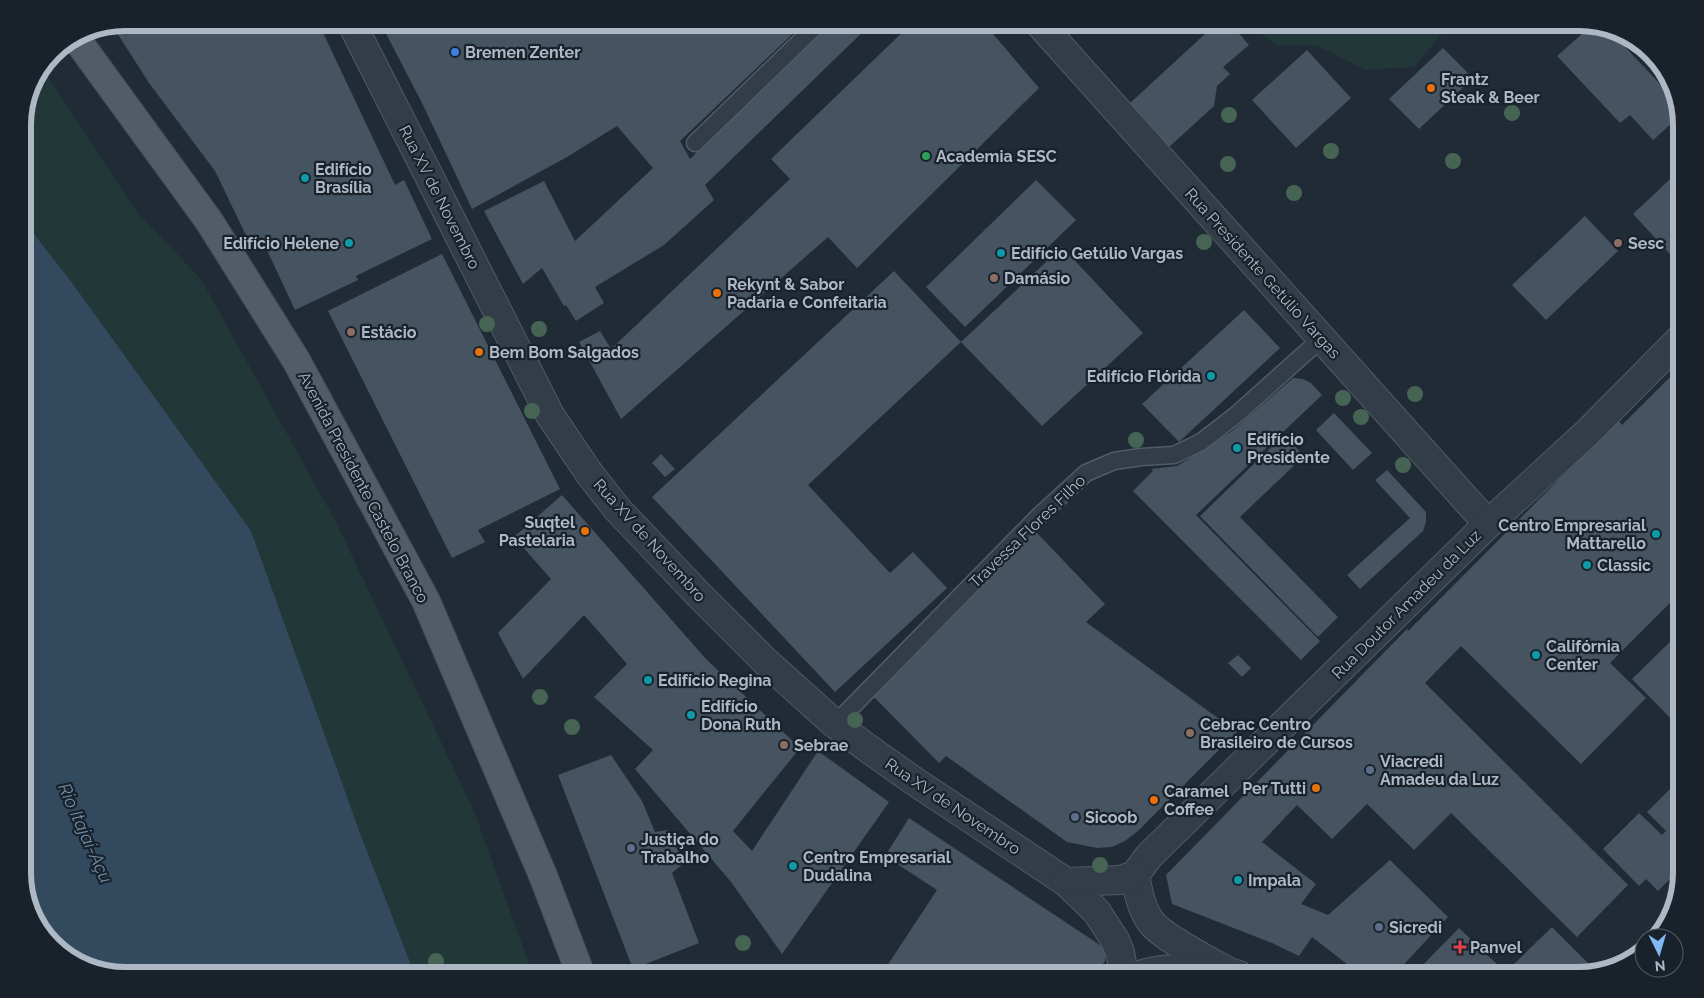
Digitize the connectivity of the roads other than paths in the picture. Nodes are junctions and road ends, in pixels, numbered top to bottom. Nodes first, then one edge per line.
1 (356, 31) edge
2 (811, 31) edge
3 (1046, 31) edge
4 (79, 43) edge
5 (695, 144) dead end
6 (1321, 339) junction
7 (1673, 346) edge
8 (1488, 524) junction
9 (835, 724) junction
10 (1135, 875) junction
11 (1066, 882) junction
12 (578, 967) edge
13 (1122, 967) edge
14 (1222, 967) edge

1 - 9 street, Rua XV de Novembro
2 - 5 lane
3 - 6 street, Rua Presidente Getúlio Vargas
4 - 12 main road, Avenida Presidente Castelo Branco
6 - 8 street, Rua Presidente Getúlio Vargas
6 - 9 lane, Travessa Flores Filho
7 - 8 street, Rua Doutor Amadeu da Luz
8 - 10 street, Rua Doutor Amadeu da Luz
9 - 11 street, Rua XV de Novembro
10 - 11 street
10 - 14 street
11 - 13 street, Rua XV de Novembro

